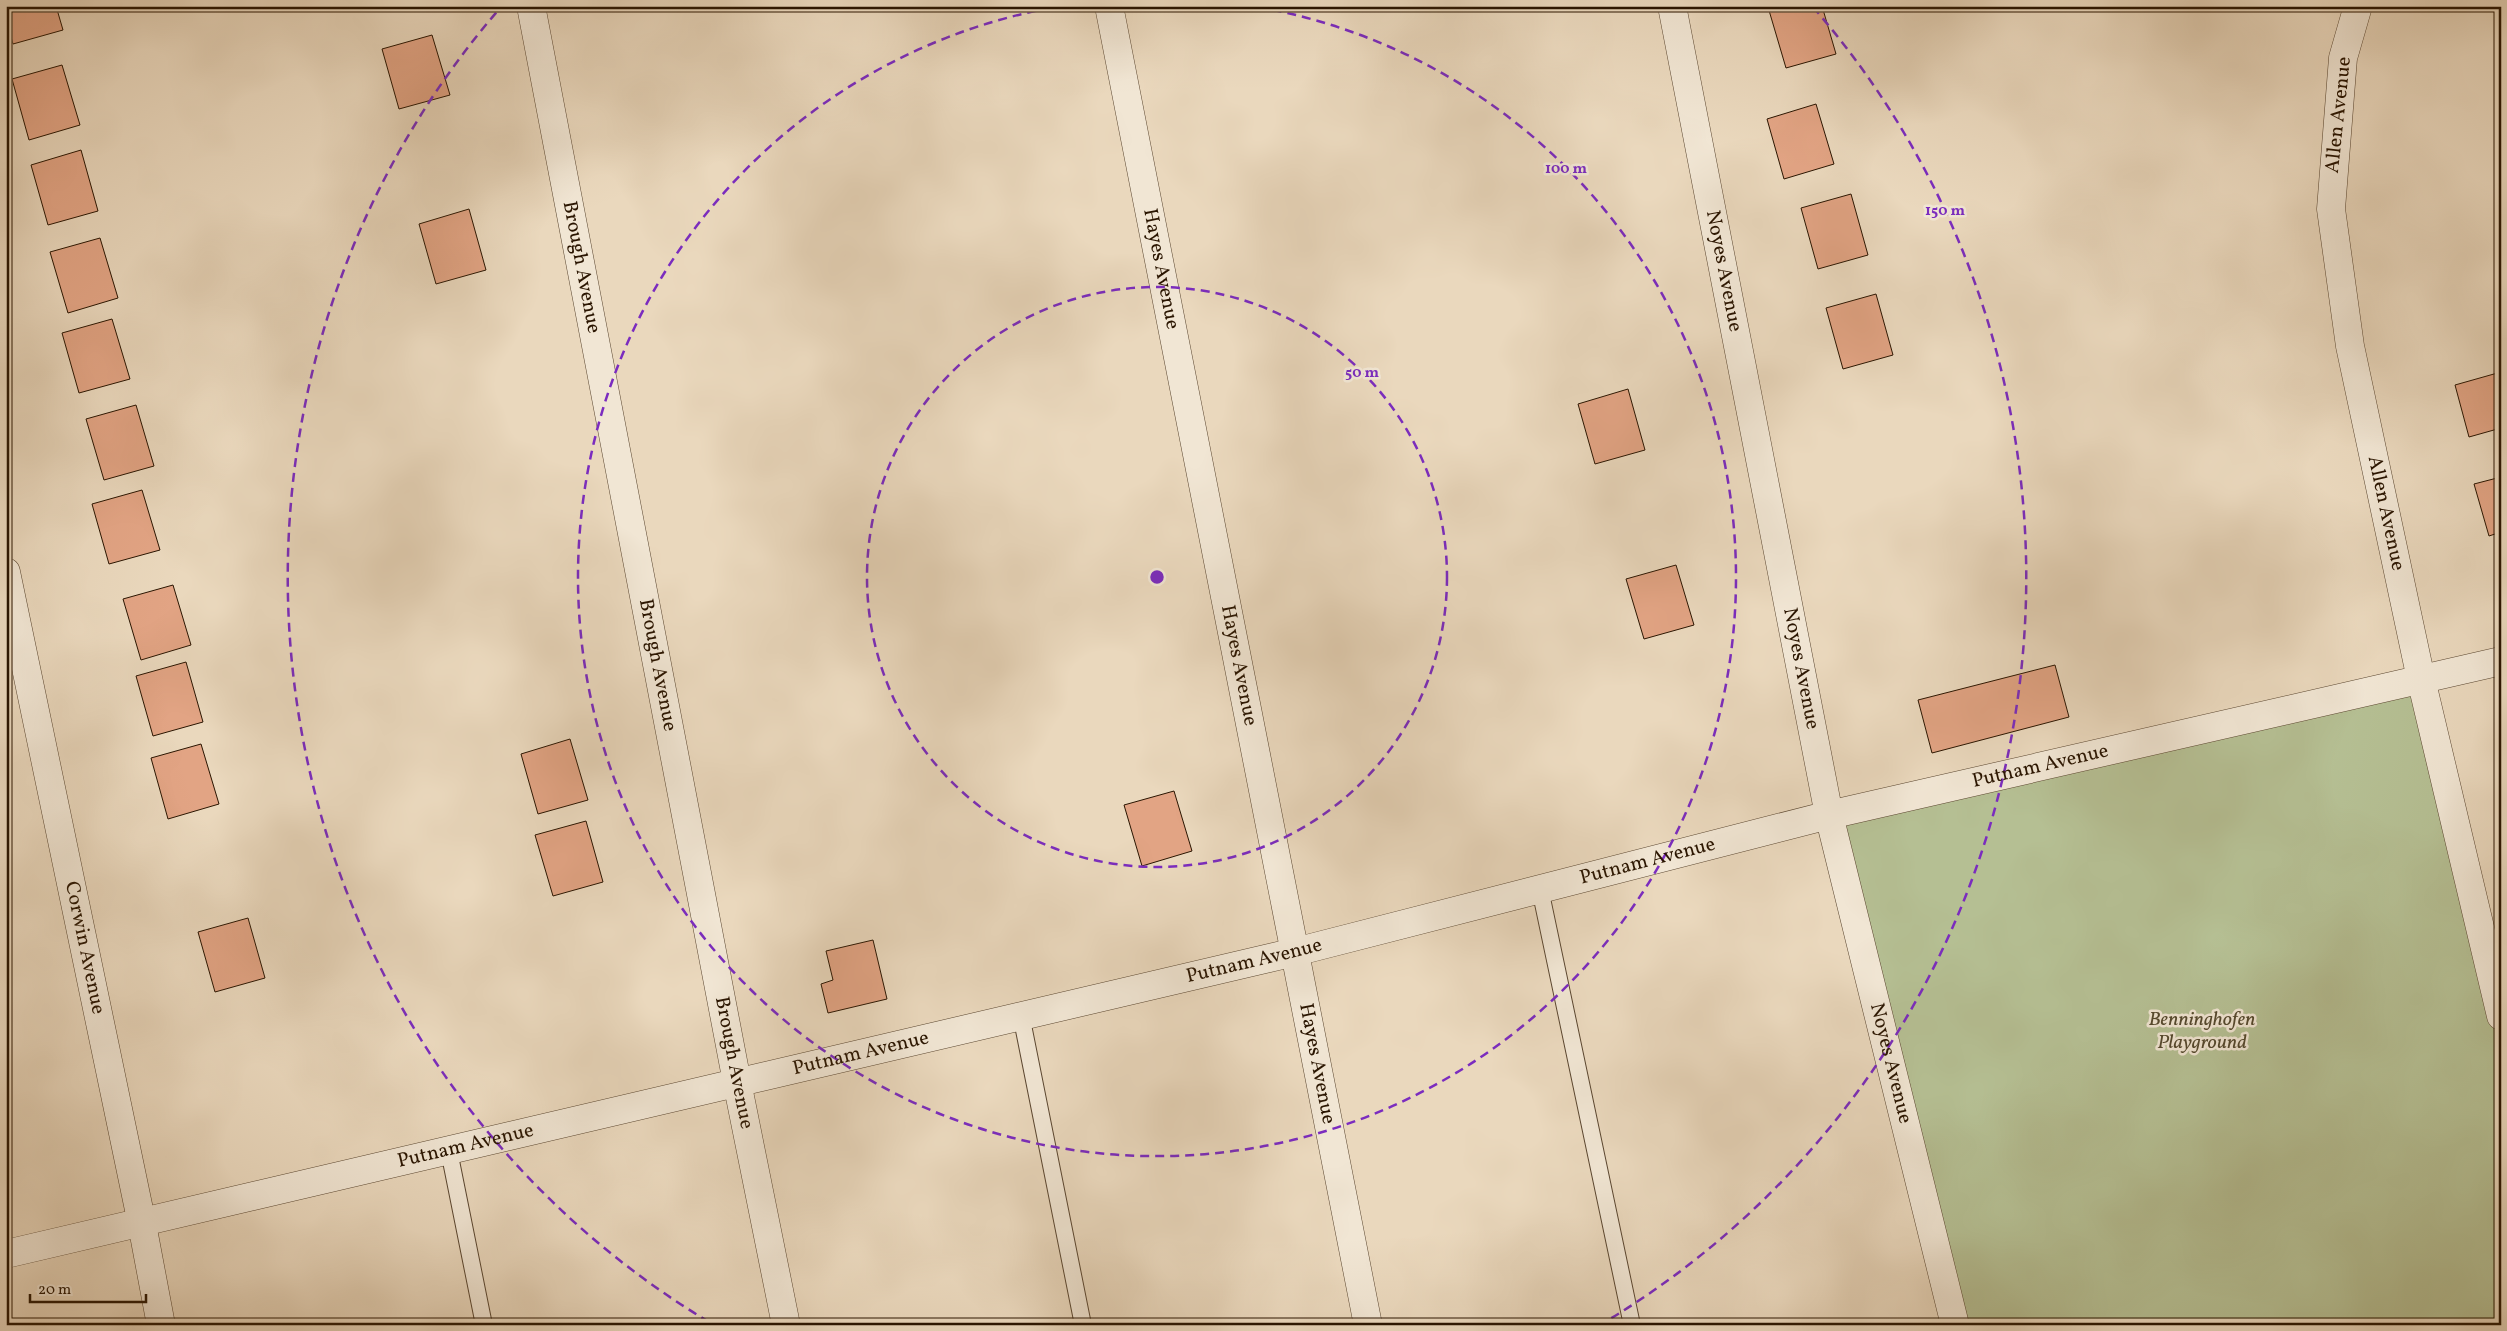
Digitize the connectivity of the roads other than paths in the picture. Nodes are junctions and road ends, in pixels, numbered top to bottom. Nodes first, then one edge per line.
1 (532, 6) edge
2 (1109, 6) edge
3 (1672, 6) edge
4 (2358, 6) edge
5 (6, 572) edge
6 (2501, 661) edge
7 (2421, 679) junction
8 (1828, 816) junction
9 (1540, 889) junction
10 (1294, 952) junction
11 (1021, 1015) junction
12 (2501, 1016) edge
13 (736, 1082) junction
14 (449, 1151) junction
15 (142, 1224) junction
16 (6, 1254) edge
17 (160, 1325) edge
18 (484, 1325) edge
19 (786, 1325) edge
20 (1083, 1325) edge
21 (1368, 1325) edge
22 (1632, 1325) edge
23 (1955, 1325) edge

1 - 13 street, Brough Avenue
2 - 10 street, Hayes Avenue
3 - 8 street, Noyes Avenue
4 - 7 street, Allen Avenue
5 - 15 street, Corwin Avenue
6 - 7 street, Putnam Avenue
7 - 8 street, Putnam Avenue
7 - 12 street, Allen Avenue
8 - 9 street, Putnam Avenue
8 - 23 street, Noyes Avenue
9 - 10 street, Putnam Avenue
9 - 22 lane
10 - 11 street, Putnam Avenue
10 - 21 street, Hayes Avenue
11 - 13 street, Putnam Avenue
11 - 20 lane
13 - 14 street, Putnam Avenue
13 - 19 street, Brough Avenue
14 - 15 street, Putnam Avenue
14 - 18 lane
15 - 16 street, Putnam Avenue
15 - 17 street, Corwin Avenue

